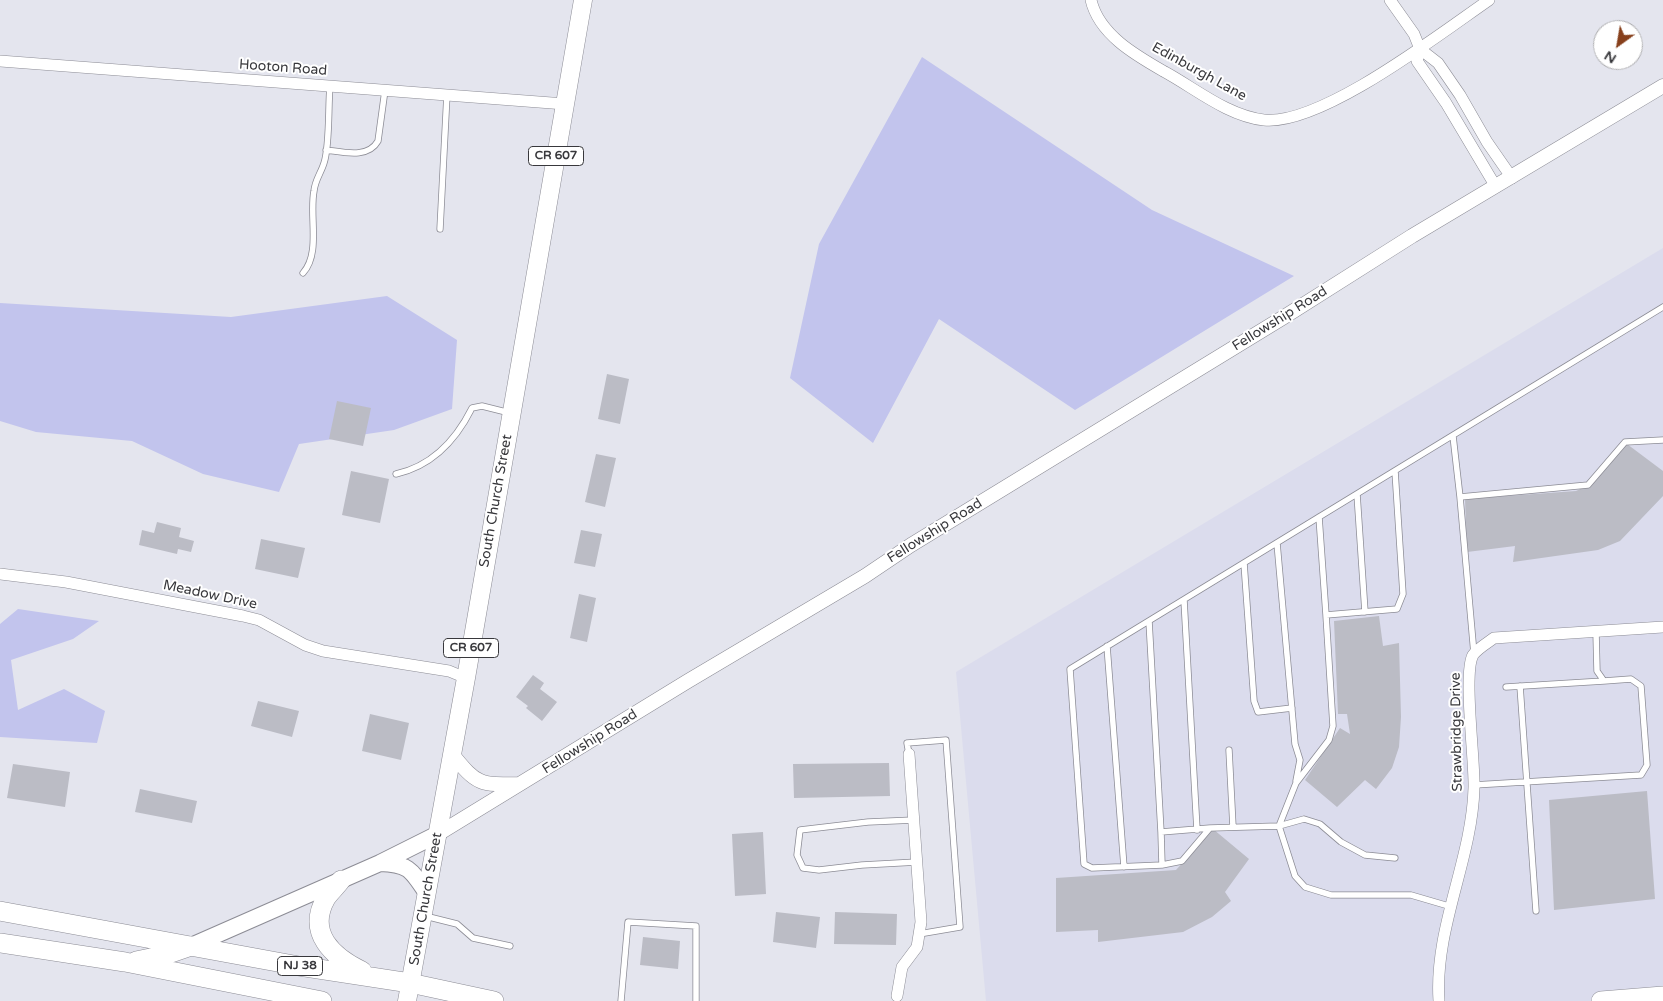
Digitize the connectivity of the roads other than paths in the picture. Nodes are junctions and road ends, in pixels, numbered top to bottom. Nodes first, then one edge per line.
1 (583, 0) edge
2 (1091, 0) edge
3 (1390, 0) edge
4 (1489, 0) edge
5 (1420, 49) junction
6 (0, 62) edge
7 (330, 86) junction
8 (1663, 86) edge
9 (385, 90) junction
10 (447, 94) junction
11 (565, 104) junction
12 (326, 150) junction
13 (1512, 178) junction
14 (1496, 187) junction
15 (440, 229) dead end
16 (303, 273) dead end
17 (1663, 307) edge
18 (512, 413) junction
19 (1453, 436) junction
20 (1663, 440) edge
21 (1395, 471) junction
22 (396, 474) dead end
23 (1357, 494) junction
24 (1460, 497) junction
25 (1319, 517) junction
26 (1277, 543) junction
27 (1244, 563) junction
28 (0, 574) edge
29 (1184, 600) junction
30 (1365, 612) junction
31 (1326, 614) junction
32 (1149, 621) junction
33 (1663, 627) edge
34 (1596, 632) junction
35 (1107, 646) junction
36 (1474, 654) junction
37 (466, 678) junction
38 (1604, 681) junction
39 (1520, 686) junction
40 (1506, 687) dead end
41 (1292, 708) junction
42 (1229, 750) dead end
43 (452, 754) junction
44 (909, 754) joint
45 (1526, 782) junction
46 (1296, 783) junction
47 (522, 784) junction
48 (1474, 785) junction
49 (914, 820) junction
50 (1279, 826) junction
51 (1233, 827) junction
52 (1210, 828) junction
53 (1197, 830) junction
54 (1161, 832) junction
55 (438, 834) junction
56 (1395, 858) dead end
57 (917, 862) junction
58 (380, 863) junction
59 (1162, 865) junction
60 (1124, 866) junction
61 (341, 880) junction
62 (426, 892) junction
63 (1452, 907) junction
64 (0, 911) edge
65 (1536, 911) dead end
66 (423, 915) junction
67 (919, 934) junction
68 (0, 943) edge
69 (191, 946) junction
70 (510, 946) dead end
71 (125, 962) junction
72 (374, 977) junction
73 (409, 992) edge
74 (1663, 996) edge
75 (897, 999) edge
76 (322, 1001) edge
77 (494, 1001) edge
78 (622, 1001) edge
79 (696, 1001) edge
80 (1438, 1001) edge
81 (1601, 1001) edge

1 - 11 main road, South Church Street / CR 607
2 - 5 street, Edinburgh Lane
3 - 5 street
4 - 5 street, Edinburgh Lane
5 - 13 street
5 - 14 street
6 - 7 street, Hooton Road
7 - 9 street, Hooton Road
7 - 12 lane
8 - 13 street, Fellowship Road
9 - 10 street, Hooton Road
9 - 12 lane
10 - 11 street, Hooton Road
10 - 15 lane
11 - 18 main road, South Church Street / CR 607
12 - 16 lane
13 - 14 street, Fellowship Road
14 - 47 street, Fellowship Road
17 - 19 lane
18 - 22 lane
18 - 37 main road, South Church Street / CR 607
19 - 21 lane
19 - 24 lane
20 - 24 lane
21 - 23 lane
21 - 30 lane
23 - 25 lane
23 - 30 lane
24 - 36 lane
25 - 26 lane
25 - 31 lane
26 - 27 lane
26 - 41 lane
27 - 29 lane
27 - 41 lane
28 - 37 street, Meadow Drive
29 - 32 lane
29 - 53 lane
30 - 31 lane
31 - 46 lane
32 - 35 lane
32 - 54 lane
33 - 34 street, Strawbridge Drive
34 - 36 street, Strawbridge Drive
34 - 38 lane
35 - 60 lane
35 - 60 lane
36 - 48 street, Strawbridge Drive
37 - 43 main road, South Church Street / CR 607
38 - 39 lane
38 - 45 lane
39 - 40 lane
39 - 45 lane
41 - 46 lane
42 - 51 lane
43 - 47 street
43 - 55 main road, South Church Street / CR 607
44 - 49 street
44 - 67 lane
45 - 48 lane
45 - 65 lane
46 - 50 lane
47 - 55 street, Fellowship Road
48 - 63 street, Strawbridge Drive
49 - 57 street
49 - 57 lane
50 - 51 lane
50 - 56 lane
50 - 63 lane
51 - 52 lane
52 - 53 lane
52 - 59 lane
53 - 54 lane
54 - 59 lane
55 - 58 main road, Fellowship Road
55 - 62 main road, South Church Street / CR 607
57 - 67 street
58 - 61 main road, Fellowship Road
58 - 62 main road
59 - 60 lane
61 - 69 main road, Fellowship Road
61 - 72 highway
62 - 66 main road, South Church Street / CR 607
63 - 80 street, Strawbridge Drive
64 - 69 highway, NJ 38
66 - 70 lane
66 - 73 main road, South Church Street / CR 607
67 - 75 street
68 - 71 highway, NJ 38
69 - 71 highway
69 - 72 highway, NJ 38
71 - 76 highway, NJ 38
72 - 73 highway, NJ 38
73 - 77 highway, NJ 38
74 - 81 highway
78 - 79 lane

